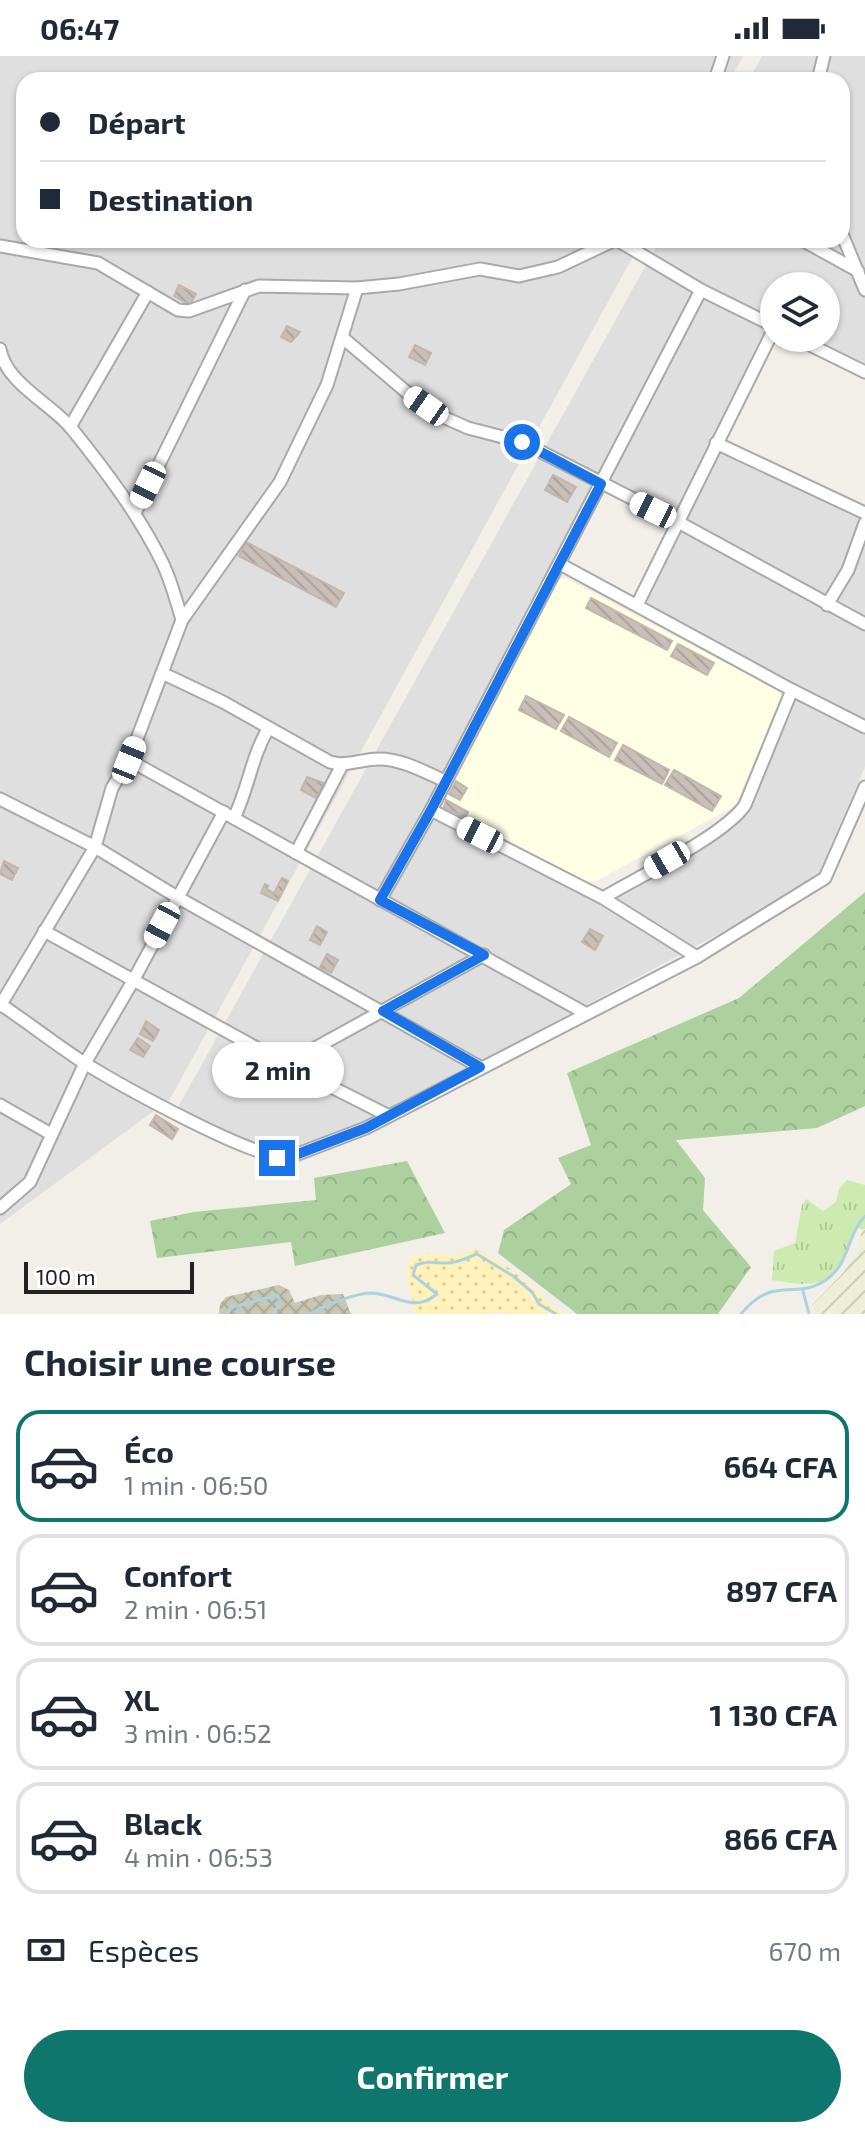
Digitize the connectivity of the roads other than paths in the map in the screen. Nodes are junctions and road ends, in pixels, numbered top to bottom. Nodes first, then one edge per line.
1 (0, 246) edge
2 (599, 248) edge
3 (630, 248) edge
4 (816, 248) edge
5 (848, 248) edge
6 (858, 271) junction
7 (357, 288) junction
8 (245, 290) junction
9 (701, 290) junction
10 (865, 290) edge
11 (148, 292) junction
12 (760, 321) edge
13 (343, 338) junction
14 (0, 349) edge
15 (762, 352) edge
16 (824, 352) edge
17 (1, 361) edge
18 (865, 372) edge
19 (70, 427) junction
20 (716, 443) junction
21 (601, 484) junction
22 (135, 513) junction
23 (865, 513) edge
24 (680, 523) junction
25 (865, 523) edge
26 (560, 564) junction
27 (637, 605) junction
28 (827, 605) junction
29 (182, 620) junction
30 (865, 624) edge
31 (162, 673) junction
32 (792, 690) junction
33 (865, 727) edge
34 (268, 729) junction
35 (129, 760) junction
36 (342, 765) junction
37 (445, 781) junction
38 (865, 787) edge
39 (0, 799) edge
40 (431, 810) junction
41 (229, 815) junction
42 (95, 847) junction
43 (296, 853) junction
44 (177, 897) junction
45 (603, 898) junction
46 (380, 900) junction
47 (44, 931) junction
48 (484, 955) junction
49 (697, 957) junction
50 (133, 981) junction
51 (0, 1005) edge
52 (383, 1011) junction
53 (585, 1013) junction
54 (85, 1063) junction
55 (286, 1064) junction
56 (480, 1067) junction
57 (0, 1105) edge
58 (389, 1116) junction
59 (51, 1134) junction
60 (0, 1208) edge

1 - 11 street
2 - 7 street
3 - 9 street
4 - 6 street
5 - 6 street
6 - 10 street
7 - 8 street
7 - 13 street
8 - 11 street
8 - 22 street
9 - 12 street
9 - 21 street
11 - 19 street
13 - 21 street
13 - 29 street
14 - 17 street
15 - 20 street
16 - 18 street
17 - 19 street
19 - 22 street
20 - 23 street
20 - 24 street
21 - 24 street
21 - 26 street
22 - 29 street
24 - 27 street
24 - 28 street
25 - 28 street
26 - 27 street
26 - 37 street
27 - 32 street
28 - 30 street
29 - 31 street
31 - 34 street
31 - 35 street
32 - 33 street
32 - 45 street
34 - 36 street
34 - 41 street
35 - 41 street
35 - 42 street
36 - 37 street
36 - 43 street
37 - 40 street
38 - 49 street
39 - 42 street
40 - 45 street
40 - 46 street
41 - 43 street
41 - 44 street
42 - 44 street
42 - 47 street
43 - 46 street
44 - 50 street
44 - 52 street
45 - 49 street
46 - 48 street
47 - 50 street
47 - 51 street
48 - 52 street
48 - 53 street
49 - 53 street
50 - 54 street
50 - 55 street
51 - 54 street
52 - 55 street
52 - 56 street
53 - 56 street
54 - 58 street
54 - 59 street
55 - 58 street
56 - 58 street
57 - 59 street
59 - 60 street

